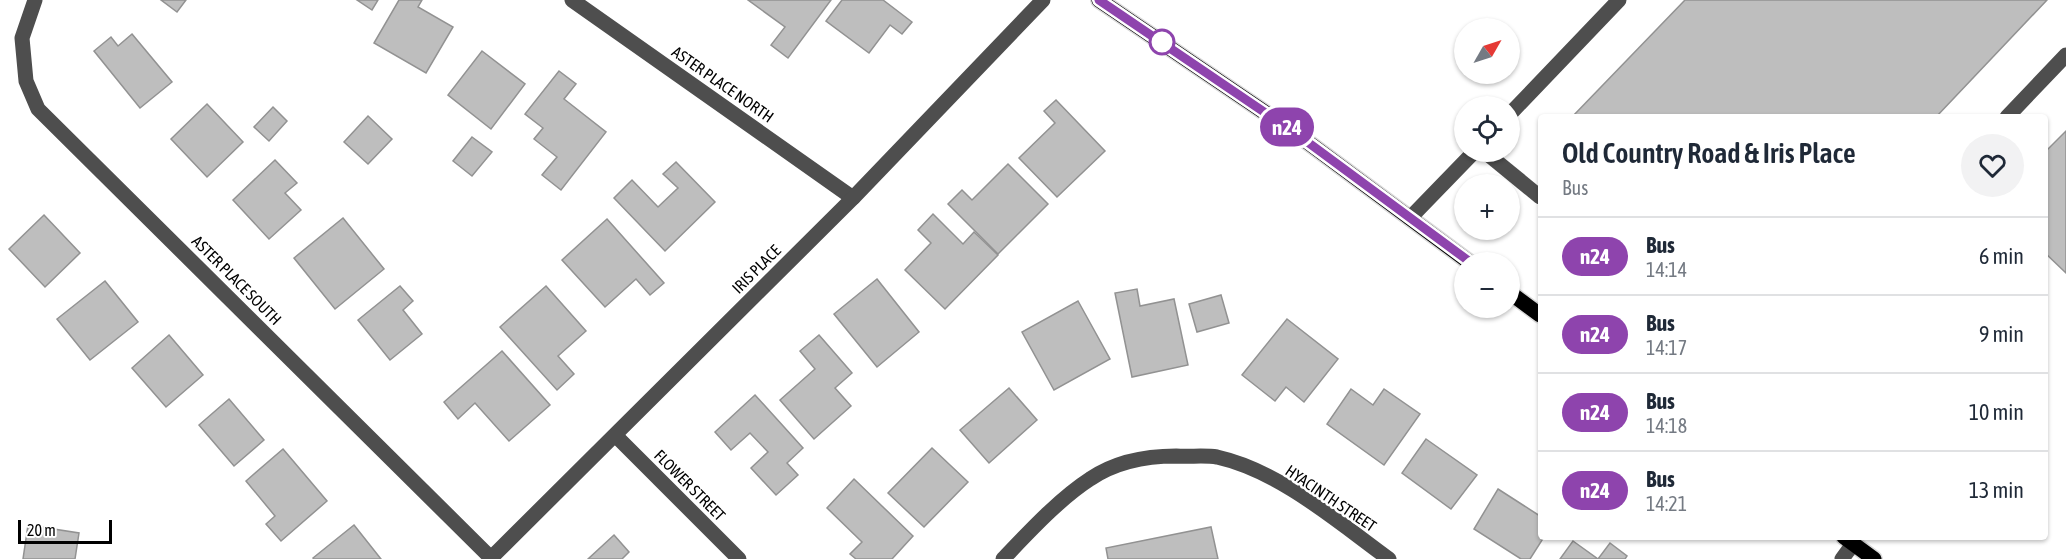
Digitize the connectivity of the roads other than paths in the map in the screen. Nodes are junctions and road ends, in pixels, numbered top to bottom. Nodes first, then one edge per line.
1 (35, 0) edge
2 (572, 0) edge
3 (1043, 0) edge
4 (1619, 0) edge
5 (1104, 1) edge
6 (2066, 55) edge
7 (1520, 104) edge
8 (2010, 114) edge
9 (1464, 162) edge
10 (1497, 162) edge
11 (1538, 195) edge
12 (853, 198) junction
13 (1410, 218) junction
14 (1456, 252) edge
15 (1520, 300) edge
16 (1538, 314) edge
17 (616, 436) junction
18 (1848, 540) edge
19 (491, 559) edge
20 (739, 559) edge
21 (1002, 559) edge
22 (1389, 559) edge
23 (1842, 559) edge
24 (1874, 559) edge

1 - 19 street, ASTER PLACE SOUTH
2 - 12 street, ASTER PLACE NORTH
3 - 12 street, IRIS PLACE
4 - 7 street
5 - 13 main road
6 - 8 street
9 - 13 street
10 - 11 street
12 - 17 street, IRIS PLACE
13 - 14 main road
15 - 16 main road
17 - 19 street, IRIS PLACE
17 - 20 street, FLOWER STREET
18 - 23 street
18 - 24 main road
21 - 22 street, HYACINTH STREET

